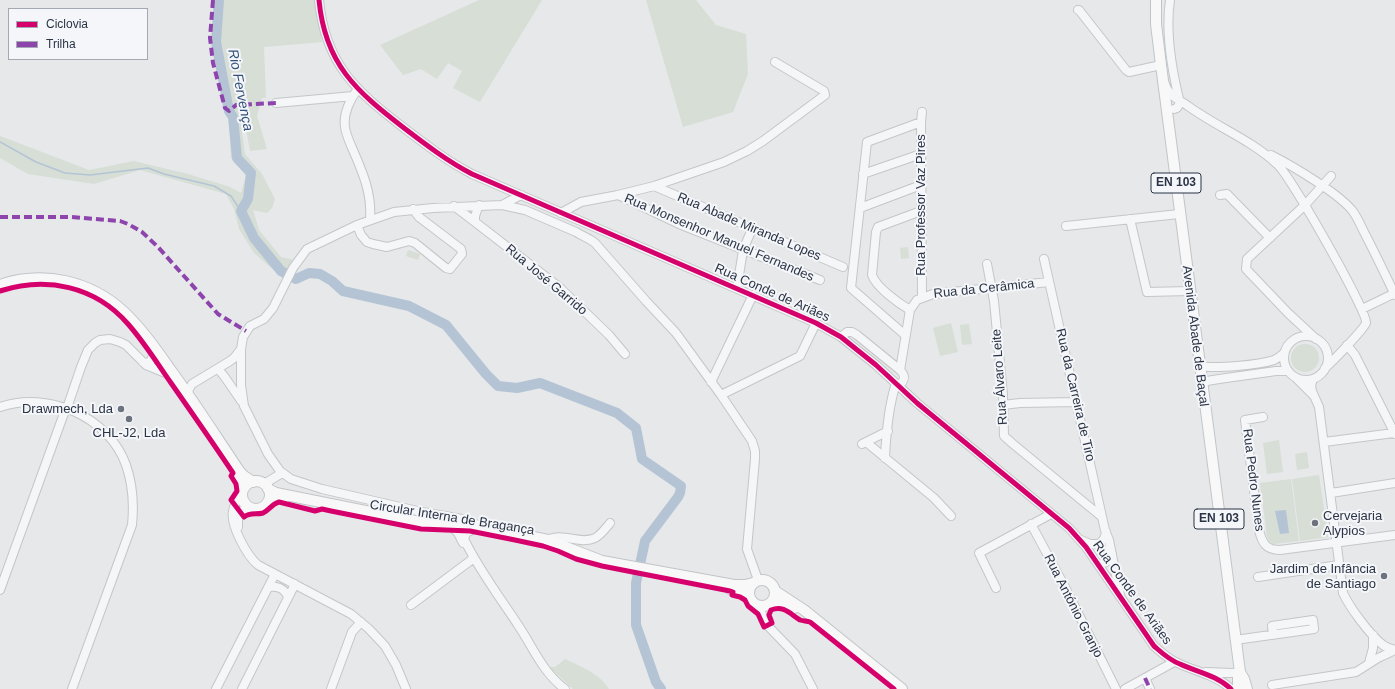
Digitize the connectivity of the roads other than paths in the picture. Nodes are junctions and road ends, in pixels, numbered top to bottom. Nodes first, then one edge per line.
1 (319, 0) edge
2 (1156, 0) edge
3 (1170, 0) edge
4 (1078, 10) dead end
5 (775, 62) dead end
6 (1161, 65) junction
7 (1162, 79) junction
8 (355, 92) junction
9 (1178, 99) junction
10 (276, 103) dead end
11 (1181, 108) junction
12 (922, 112) dead end
13 (921, 122) junction
14 (1169, 130) junction
15 (1258, 149) junction
16 (921, 154) junction
17 (863, 174) junction
18 (1332, 176) dead end
19 (921, 185) junction
20 (654, 186) junction
21 (1322, 186) junction
22 (521, 195) junction
23 (618, 195) junction
24 (1220, 195) dead end
25 (531, 200) junction
26 (479, 205) junction
27 (502, 205) junction
28 (1305, 205) junction
29 (454, 206) junction
30 (860, 208) junction
31 (412, 209) junction
32 (525, 210) junction
33 (921, 211) junction
34 (561, 213) junction
35 (1179, 214) junction
36 (370, 219) junction
37 (1130, 219) junction
38 (475, 222) junction
39 (581, 222) junction
40 (357, 225) junction
41 (1066, 226) dead end
42 (592, 227) junction
43 (752, 229) junction
44 (576, 232) junction
45 (589, 238) junction
46 (1270, 238) junction
47 (743, 250) junction
48 (1044, 258) dead end
49 (987, 264) dead end
50 (843, 267) dead end
51 (820, 280) dead end
52 (1049, 282) junction
53 (0, 285) edge
54 (737, 288) junction
55 (992, 288) junction
56 (0, 289) edge
57 (1190, 291) junction
58 (1395, 294) edge
59 (753, 295) junction
60 (922, 297) junction
61 (1362, 309) junction
62 (910, 310) junction
63 (1288, 313) junction
64 (816, 323) junction
65 (905, 335) junction
66 (841, 337) junction
67 (1300, 337) junction
68 (1316, 339) junction
69 (1345, 347) junction
70 (241, 349) junction
71 (1284, 353) junction
72 (1327, 353) junction
73 (154, 354) junction
74 (625, 354) dead end
75 (143, 362) junction
76 (160, 364) junction
77 (1199, 366) junction
78 (1325, 368) junction
79 (218, 369) junction
80 (898, 371) junction
81 (1288, 371) junction
82 (168, 374) junction
83 (887, 375) junction
84 (905, 377) junction
85 (1295, 377) junction
86 (1313, 379) junction
87 (178, 380) junction
88 (195, 382) junction
89 (711, 382) junction
90 (1201, 382) junction
91 (896, 383) junction
92 (188, 394) junction
93 (721, 395) junction
94 (1314, 397) junction
95 (1076, 402) junction
96 (918, 403) junction
97 (1003, 405) junction
98 (0, 406) edge
99 (197, 406) junction
100 (244, 406) junction
101 (67, 408) junction
102 (1263, 417) dead end
103 (888, 431) junction
104 (1395, 434) edge
105 (1324, 442) junction
106 (885, 458) junction
107 (282, 473) junction
108 (253, 482) junction
109 (1395, 483) edge
110 (266, 487) junction
111 (243, 493) junction
112 (1330, 493) junction
113 (268, 502) junction
114 (252, 509) junction
115 (1051, 514) junction
116 (952, 516) dead end
117 (1102, 517) junction
118 (610, 523) dead end
119 (1030, 524) junction
120 (470, 527) junction
121 (453, 528) junction
122 (238, 532) junction
123 (1395, 535) edge
124 (1105, 536) junction
125 (1078, 538) junction
126 (548, 540) junction
127 (1336, 543) junction
128 (468, 548) junction
129 (1100, 551) junction
130 (1112, 554) junction
131 (474, 558) junction
132 (1096, 562) junction
133 (612, 564) junction
134 (1339, 565) junction
135 (275, 574) junction
136 (671, 576) junction
137 (1258, 576) dead end
138 (755, 582) junction
139 (295, 584) junction
140 (268, 587) junction
141 (996, 588) dead end
142 (0, 590) edge
143 (775, 591) junction
144 (288, 597) junction
145 (749, 597) junction
146 (1121, 600) junction
147 (771, 603) junction
148 (410, 605) dead end
149 (760, 607) junction
150 (361, 622) junction
151 (1273, 635) dead end
152 (1374, 635) junction
153 (1235, 640) junction
154 (1395, 650) edge
155 (1174, 662) junction
156 (1369, 663) junction
157 (1204, 672) junction
158 (1240, 672) junction
159 (1145, 678) junction
160 (1272, 684) dead end
161 (72, 689) edge
162 (216, 689) edge
163 (242, 689) edge
164 (331, 689) edge
165 (406, 689) edge
166 (565, 689) edge
167 (813, 689) edge
168 (897, 689) edge
169 (902, 689) edge
170 (1116, 689) edge
171 (1125, 689) edge
172 (1150, 689) edge
173 (1231, 689) edge
174 (1238, 689) edge
175 (1247, 689) edge

1 - 8 street, Rua Conde de Ariães
2 - 6 main road, Avenida Abade de Baçal / EN 103
3 - 9 street
4 - 6 street
5 - 20 street
6 - 7 main road, Avenida Abade de Baçal / EN 103
7 - 9 street
7 - 11 main road, Avenida Abade de Baçal / EN 103
8 - 10 street
8 - 22 street, Rua Conde de Ariães
8 - 36 street
9 - 11 street
9 - 11 street
11 - 14 main road, Avenida Abade de Baçal / EN 103
11 - 14 street
11 - 15 street
12 - 13 street, Rua Professor Vaz Pires
13 - 16 street, Rua Professor Vaz Pires
13 - 17 street
14 - 35 main road, Avenida Abade de Baçal / EN 103
15 - 21 street
15 - 28 street
16 - 17 street
16 - 19 street, Rua Professor Vaz Pires
17 - 30 street
18 - 21 street
19 - 30 street
19 - 33 street, Rua Professor Vaz Pires
20 - 23 street
20 - 43 street, Rua Abade Miranda Lopes
21 - 28 street
21 - 58 street
22 - 25 street, Rua Conde de Ariães
22 - 27 street
23 - 34 street
23 - 47 street, Rua Monsenhor Manuel Fernandes
24 - 46 street
25 - 32 street
25 - 34 street, Rua Conde de Ariães
26 - 27 street
26 - 29 street
26 - 38 street
27 - 32 street
28 - 46 street
28 - 61 street
29 - 31 street
29 - 38 street, Rua José Garrido
30 - 65 street
31 - 36 street
31 - 40 street
32 - 44 street
33 - 60 street, Rua Professor Vaz Pires
33 - 62 street
34 - 39 street, Rua Conde de Ariães
35 - 37 street
35 - 57 main road, Avenida Abade de Baçal / EN 103
36 - 40 street
37 - 41 street
37 - 57 street
38 - 74 street, Rua José Garrido
39 - 42 street, Rua Conde de Ariães
39 - 44 street
40 - 70 street
42 - 45 street
42 - 54 street, Rua Conde de Ariães
43 - 47 street
43 - 50 street, Rua Abade Miranda Lopes
44 - 45 street
45 - 89 street
46 - 63 street
47 - 51 street, Rua Monsenhor Manuel Fernandes
47 - 54 street
48 - 52 street, Rua da Carreira de Tiro
49 - 55 street, Rua Álvaro Leite
52 - 55 street, Rua da Cerâmica
52 - 95 street, Rua da Carreira de Tiro
53 - 87 main road
54 - 59 street, Rua Conde de Ariães
55 - 60 street, Rua da Cerâmica
55 - 97 street, Rua Álvaro Leite
56 - 73 main road
57 - 77 main road, Avenida Abade de Baçal / EN 103
58 - 61 street
59 - 64 street, Rua Conde de Ariães
59 - 89 street
60 - 62 street, Rua da Cerâmica
61 - 69 street
62 - 65 street
63 - 67 street
63 - 68 street
64 - 66 street, Rua Conde de Ariães
64 - 93 street
65 - 80 street
66 - 80 street
66 - 83 street, Rua Conde de Ariães
67 - 68 street
67 - 71 street
68 - 72 street
69 - 72 street
69 - 78 street
69 - 104 street
70 - 79 street
70 - 100 street
71 - 77 street
71 - 81 street
72 - 78 street
73 - 75 street
73 - 76 main road
75 - 76 street
75 - 82 street
75 - 101 street
76 - 82 main road
76 - 99 main road
77 - 90 main road, Avenida Abade de Baçal / EN 103
78 - 86 street
79 - 88 street
79 - 100 street
80 - 83 street
80 - 84 street
80 - 91 street
81 - 85 street
81 - 90 street
82 - 111 main road
83 - 91 street, Rua Conde de Ariães
84 - 91 street
84 - 96 street
85 - 86 street
85 - 94 street
86 - 94 street
87 - 88 street
87 - 92 main road
88 - 92 street
89 - 93 street
90 - 153 main road, Avenida Abade de Baçal / EN 103
91 - 96 street, Rua Conde de Ariães
91 - 103 street
92 - 99 main road
93 - 138 street
94 - 105 street
95 - 97 street
95 - 117 street, Rua da Carreira de Tiro
96 - 115 street, Rua Conde de Ariães
97 - 117 street, Rua Álvaro Leite
98 - 101 street
99 - 108 main road
100 - 107 street
101 - 142 street
101 - 161 street
102 - 127 street, Rua Pedro Nunes
103 - 106 street
103 - 106 street
104 - 105 street
105 - 112 street
106 - 116 street
107 - 110 street
107 - 120 street
108 - 110 main road
108 - 111 main road
109 - 112 street
110 - 113 main road
110 - 120 main road, Circular Interna de Bragança
111 - 114 main road
111 - 122 street
112 - 127 street
113 - 114 main road
113 - 121 main road, Circular Interna de Bragança
114 - 122 street
115 - 119 street
115 - 125 street, Rua Conde de Ariães
117 - 124 street, Rua da Carreira de Tiro
118 - 126 street
119 - 141 street
119 - 170 street, Rua António Granjo
120 - 121 main road, Circular Interna de Bragança
120 - 126 main road, Circular Interna de Bragança
120 - 128 street
120 - 133 main road, Circular Interna de Bragança
121 - 128 street
122 - 135 street
123 - 127 street, Rua Pedro Nunes
124 - 125 street
124 - 129 street
124 - 130 street, Rua da Carreira de Tiro
125 - 132 street, Rua Conde de Ariães
126 - 133 main road, Circular Interna de Bragança
127 - 134 street
128 - 131 street
129 - 130 street
129 - 132 street
130 - 132 street
130 - 146 street, Rua da Carreira de Tiro
131 - 148 street
131 - 166 street
132 - 146 street, Rua Conde de Ariães
133 - 136 main road, Circular Interna de Bragança
134 - 137 street
134 - 152 street
135 - 139 street
135 - 140 street
136 - 138 main road, Circular Interna de Bragança
136 - 145 main road, Circular Interna de Bragança
138 - 143 main road
138 - 145 main road
139 - 144 street
139 - 150 street
140 - 144 street
140 - 162 street
143 - 147 main road
143 - 169 main road
144 - 163 street
145 - 149 main road
146 - 155 street, Rua Conde de Ariães
147 - 149 main road
147 - 168 main road
149 - 167 street
150 - 164 street
150 - 165 street
151 - 153 street
152 - 154 street
152 - 156 street
153 - 158 main road, Avenida Abade de Baçal / EN 103
154 - 156 street
155 - 157 street, Rua Conde de Ariães
155 - 159 street
156 - 160 street
157 - 158 street, Rua Conde de Ariães
157 - 173 street, Rua Conde de Ariães
158 - 174 main road, Avenida Abade de Baçal / EN 103
158 - 175 main road, Avenida Abade de Baçal / EN 103
159 - 171 street
159 - 172 street

